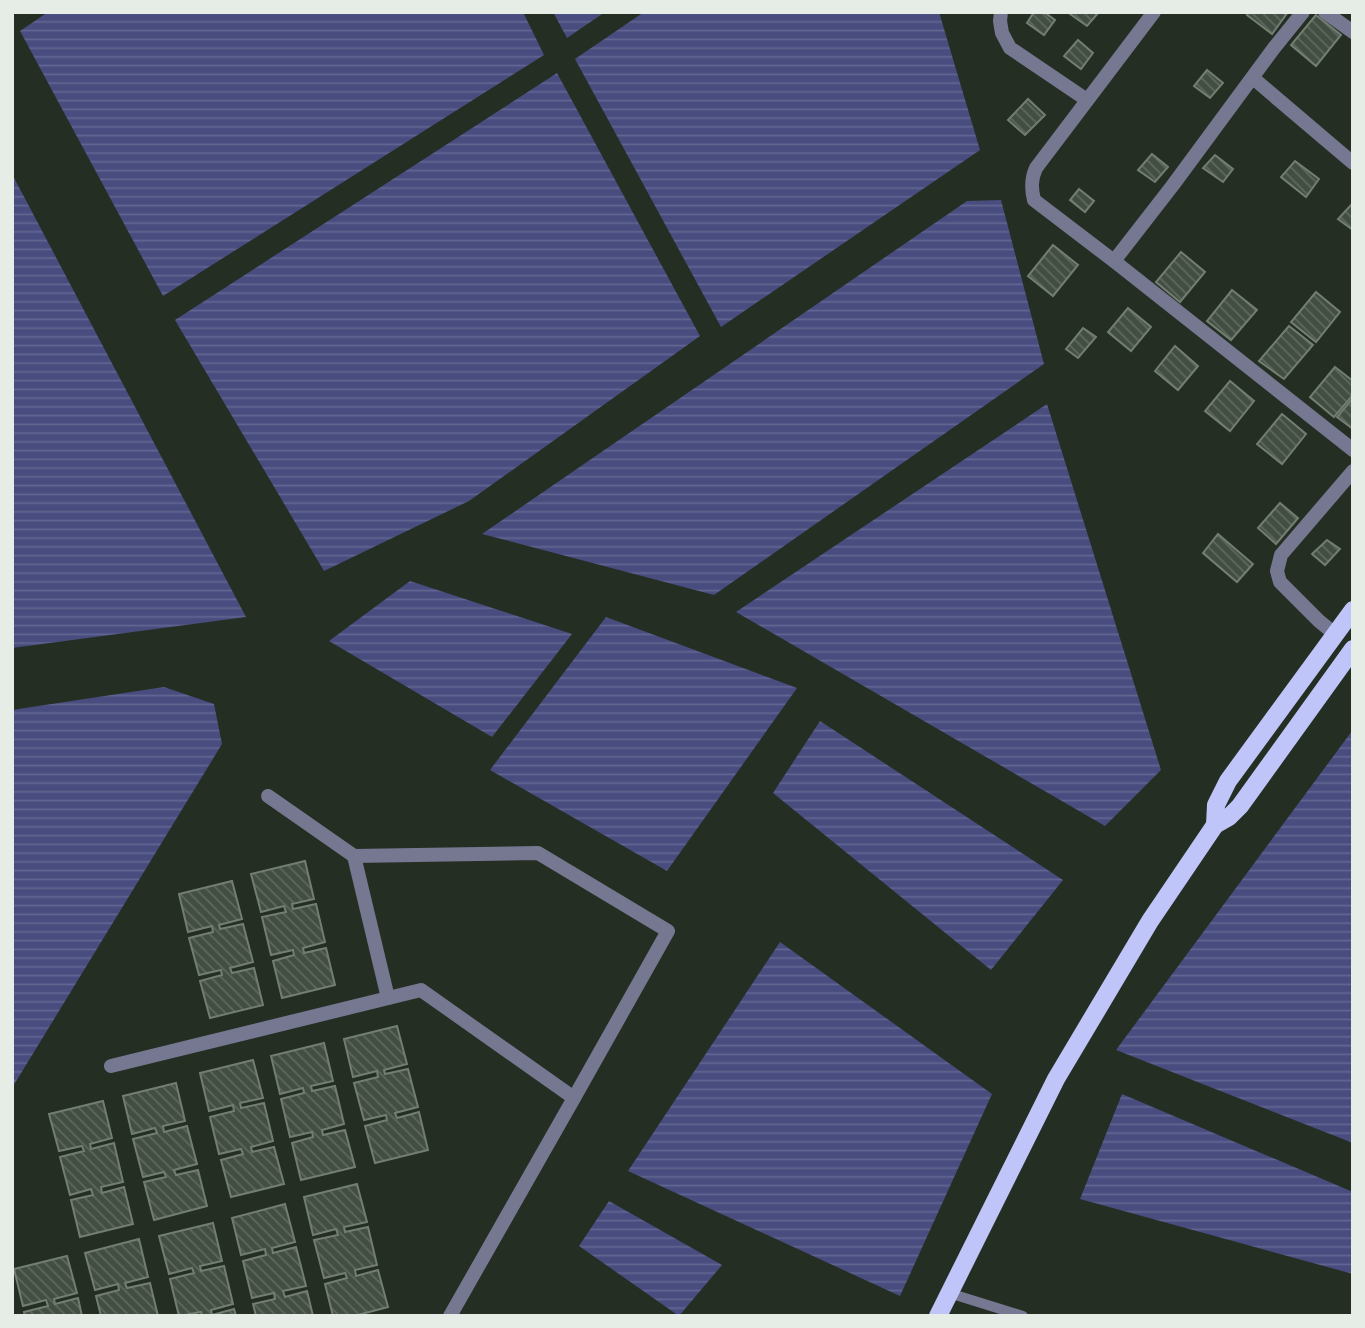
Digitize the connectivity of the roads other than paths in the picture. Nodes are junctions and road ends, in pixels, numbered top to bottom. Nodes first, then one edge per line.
1 (1001, 12) edge
2 (1154, 12) edge
3 (1303, 12) edge
4 (1325, 12) edge
5 (1353, 32) edge
6 (1253, 78) junction
7 (1087, 100) junction
8 (1353, 163) edge
9 (1114, 261) junction
10 (1353, 450) edge
11 (1353, 471) edge
12 (1353, 610) edge
13 (1335, 634) junction
14 (1353, 649) edge
15 (268, 796) dead end
16 (1215, 825) junction
17 (354, 856) junction
18 (388, 998) junction
19 (111, 1066) dead end
20 (574, 1098) junction
21 (949, 1293) junction
22 (450, 1316) edge
23 (938, 1316) edge
24 (1023, 1316) edge

1 - 7 street
2 - 7 street
3 - 6 street
4 - 5 street
6 - 8 street
6 - 9 street
7 - 9 street
9 - 10 street
11 - 13 street
12 - 13 main road
13 - 16 main road
14 - 16 main road
15 - 17 street
16 - 21 main road
17 - 18 street
17 - 20 street
18 - 19 street
18 - 20 street
20 - 22 street
21 - 23 main road
21 - 24 lane

